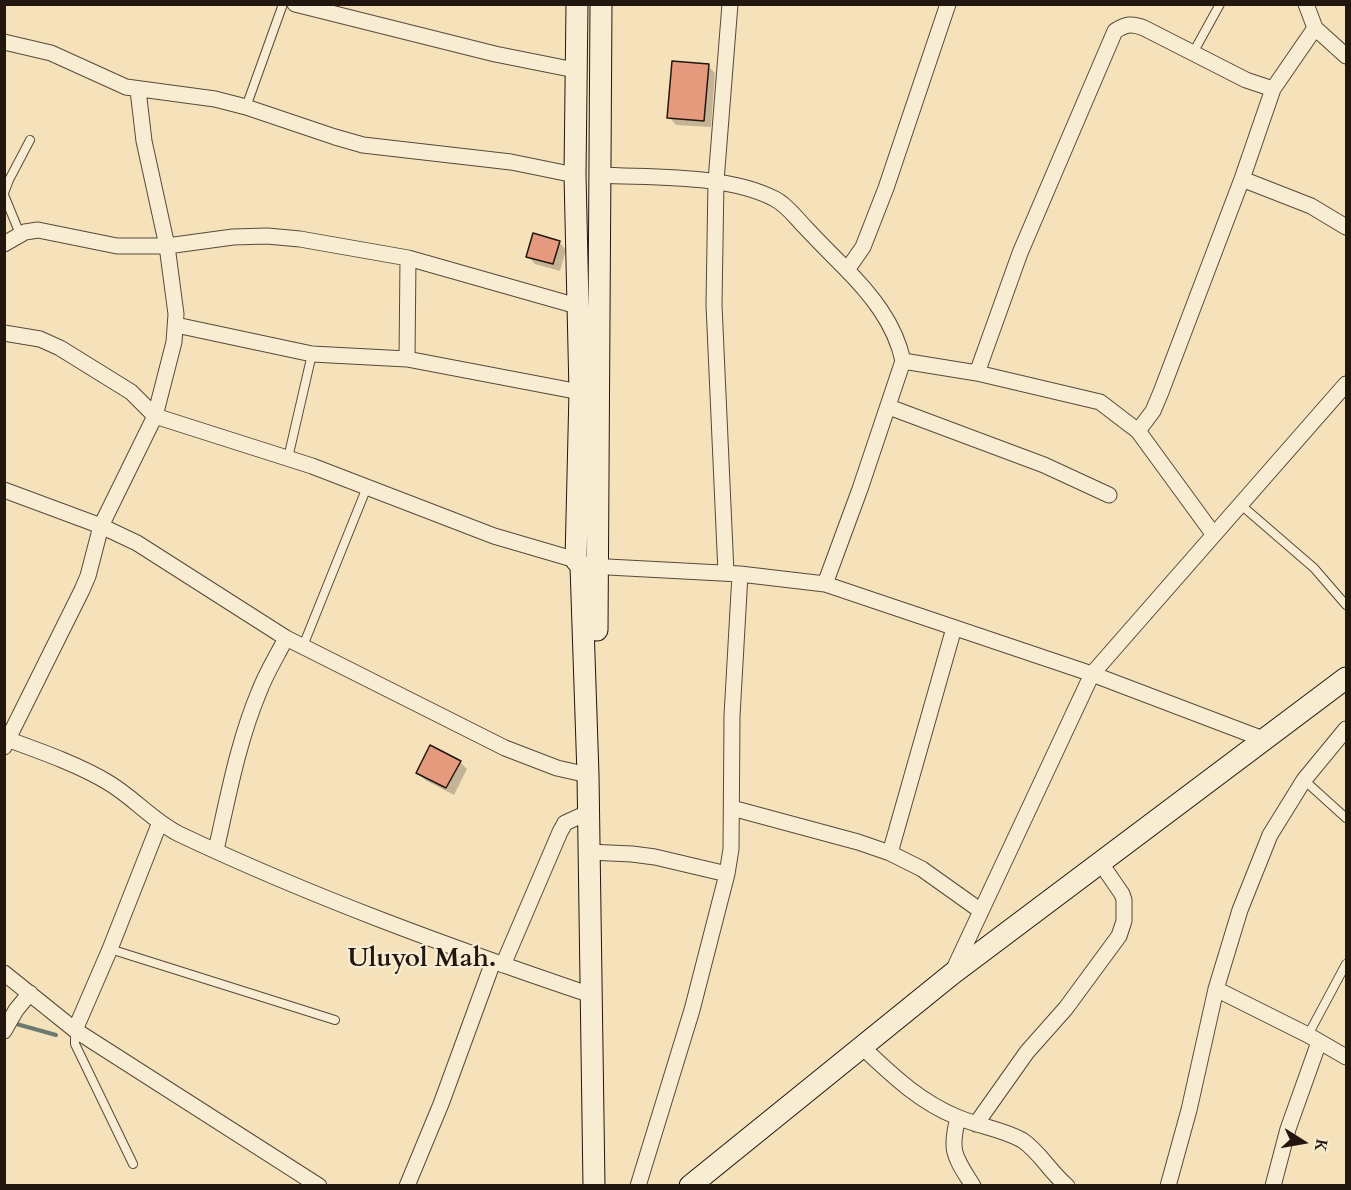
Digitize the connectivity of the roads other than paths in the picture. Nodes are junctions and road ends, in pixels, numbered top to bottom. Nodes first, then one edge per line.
1 (283, 4) edge
2 (295, 4) edge
3 (577, 4) edge
4 (601, 4) edge
5 (730, 4) edge
6 (948, 4) edge
7 (1220, 4) edge
8 (1306, 4) edge
9 (1315, 28) junction
10 (4, 42) edge
11 (1193, 53) junction
12 (1347, 56) edge
13 (575, 70) junction
14 (1273, 89) junction
15 (138, 90) junction
16 (246, 107) junction
17 (30, 140) dead end
18 (575, 175) junction
19 (600, 175) junction
20 (1242, 179) junction
21 (716, 181) junction
22 (4, 194) edge
23 (1347, 227) edge
24 (20, 234) junction
25 (4, 244) edge
26 (167, 246) junction
27 (408, 258) junction
28 (847, 270) junction
29 (577, 306) junction
30 (176, 325) junction
31 (4, 333) edge
32 (312, 354) junction
33 (407, 359) junction
34 (903, 361) junction
35 (977, 373) junction
36 (1347, 384) edge
37 (580, 392) junction
38 (889, 407) junction
39 (155, 416) junction
40 (1138, 431) junction
41 (288, 458) junction
42 (367, 487) junction
43 (4, 490) edge
44 (1109, 495) dead end
45 (1241, 505) junction
46 (101, 526) junction
47 (1214, 535) junction
48 (585, 564) junction
49 (733, 573) junction
50 (825, 584) junction
51 (1347, 605) edge
52 (954, 627) junction
53 (286, 638) junction
54 (303, 646) junction
55 (1092, 674) junction
56 (1344, 684) edge
57 (1347, 729) edge
58 (1263, 739) junction
59 (6, 742) edge
60 (588, 775) junction
61 (1304, 780) junction
62 (732, 808) junction
63 (587, 813) junction
64 (1347, 818) edge
65 (160, 822) junction
66 (216, 850) junction
67 (594, 852) junction
68 (890, 853) junction
69 (1100, 862) junction
70 (727, 874) junction
71 (981, 911) junction
72 (110, 949) junction
73 (498, 963) junction
74 (1347, 964) edge
75 (4, 973) edge
76 (952, 974) junction
77 (1216, 989) junction
78 (30, 993) junction
79 (591, 995) junction
80 (335, 1020) dead end
81 (75, 1030) junction
82 (4, 1031) edge
83 (1313, 1038) junction
84 (861, 1046) junction
85 (1347, 1057) edge
86 (958, 1118) junction
87 (976, 1124) junction
88 (133, 1164) dead end
89 (319, 1185) edge
90 (407, 1185) edge
91 (594, 1185) edge
92 (606, 1185) edge
93 (639, 1185) edge
94 (690, 1185) edge
95 (973, 1185) edge
96 (1067, 1185) edge
97 (1168, 1185) edge
98 (1273, 1185) edge

1 - 16 lane
2 - 13 street
3 - 13 main road
4 - 19 main road
5 - 21 street
6 - 28 street
7 - 11 lane
8 - 9 street
9 - 12 street
9 - 14 street
10 - 15 street
11 - 14 street
11 - 35 street
13 - 18 main road
14 - 20 street
15 - 16 street
15 - 26 street
16 - 18 street
17 - 22 lane
18 - 29 main road
19 - 21 street
19 - 48 main road
20 - 23 street
20 - 40 street
21 - 28 street
21 - 49 street
22 - 24 lane
24 - 25 street
24 - 26 street
26 - 27 street
26 - 30 street
27 - 29 street
27 - 33 street
28 - 34 street
29 - 37 main road
30 - 32 street
30 - 39 street
31 - 39 street
32 - 33 street
32 - 41 lane
33 - 37 street
34 - 35 street
34 - 38 street
35 - 40 street
36 - 45 street
37 - 48 main road
38 - 44 street
38 - 50 street
39 - 41 street
39 - 46 street
40 - 47 street
41 - 42 street
42 - 48 street
42 - 54 lane
43 - 46 street
45 - 47 street
45 - 51 lane
46 - 53 street
46 - 59 street
47 - 55 street
48 - 49 street
48 - 60 main road
48 - 67 main road
49 - 50 street
49 - 62 street
50 - 52 street
52 - 55 street
52 - 68 street
53 - 54 street
53 - 66 street
54 - 60 street
55 - 58 street
55 - 71 street
56 - 58 main road
57 - 61 street
58 - 69 main road
59 - 65 street
60 - 63 main road
61 - 64 lane
61 - 77 street
62 - 68 street
62 - 70 street
63 - 67 main road
63 - 73 street
65 - 66 street
65 - 72 street
66 - 73 street
67 - 70 street
67 - 79 main road
67 - 92 main road
68 - 71 street
69 - 76 main road
69 - 87 street
70 - 93 street
71 - 76 street
72 - 80 lane
72 - 81 street
73 - 79 street
73 - 90 street
74 - 83 lane
75 - 78 street
76 - 84 main road
77 - 83 street
77 - 97 street
78 - 81 street
78 - 82 street
79 - 91 main road
81 - 88 lane
81 - 89 street
83 - 85 street
83 - 98 street
84 - 86 street
84 - 94 main road
86 - 87 street
86 - 95 street
87 - 96 street

